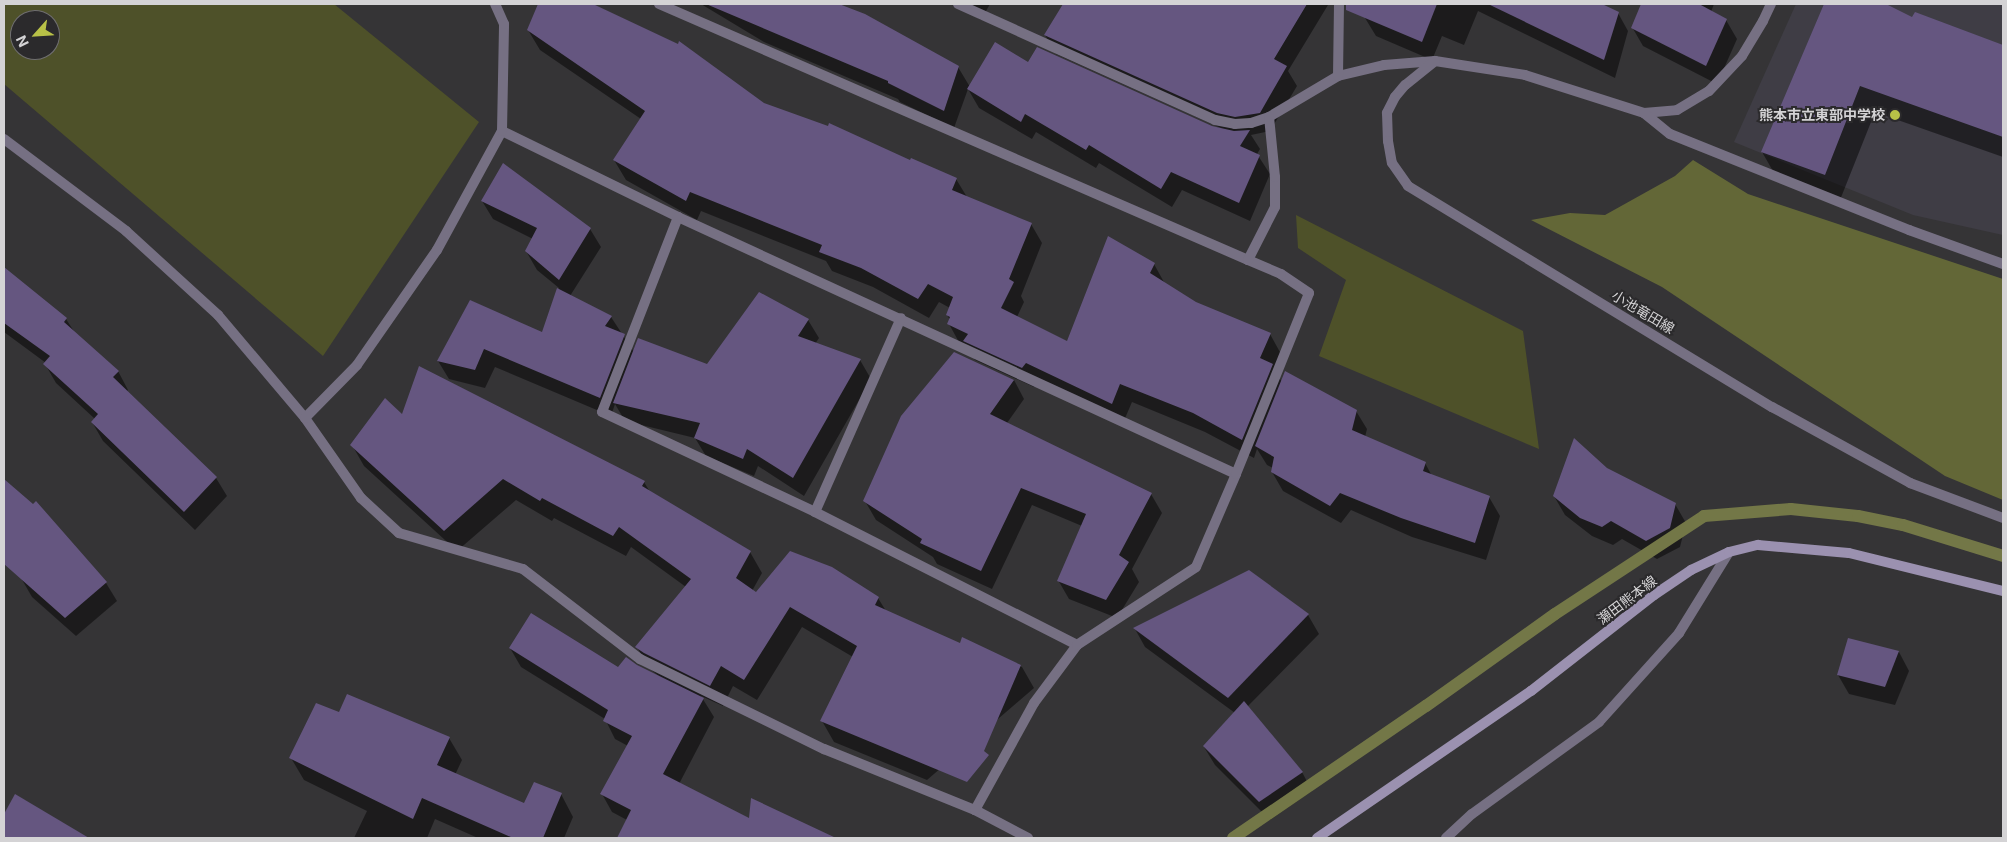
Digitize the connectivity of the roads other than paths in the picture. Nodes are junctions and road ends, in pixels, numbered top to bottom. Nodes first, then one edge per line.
1 (495, 4) edge
2 (659, 4) edge
3 (958, 4) edge
4 (1339, 4) edge
5 (1771, 4) edge
6 (1435, 61) junction
7 (1338, 76) junction
8 (1644, 113) junction
9 (1269, 117) junction
10 (502, 131) junction
11 (4, 139) edge
12 (678, 217) junction
13 (1248, 260) junction
14 (2003, 264) edge
15 (900, 318) junction
16 (305, 418) junction
17 (1236, 474) junction
18 (815, 512) junction
19 (2003, 518) edge
20 (1729, 552) junction
21 (2003, 591) edge
22 (1077, 645) junction
23 (975, 810) junction
24 (1028, 838) edge
25 (1317, 838) edge
26 (1446, 838) edge

1 - 10 street
2 - 13 street
3 - 9 street
4 - 7 street
5 - 8 street
6 - 7 street
6 - 8 street
6 - 19 street, 小池竜田線
7 - 9 street
8 - 14 street
9 - 13 street
10 - 12 street
10 - 16 street
11 - 16 street
12 - 15 street
12 - 18 street
13 - 17 street
15 - 17 street
15 - 18 street
16 - 23 street
17 - 22 street
18 - 22 street
20 - 21 main road, 瀬田熊本線
20 - 25 main road, 瀬田熊本線
20 - 26 street
22 - 23 street
23 - 24 street

